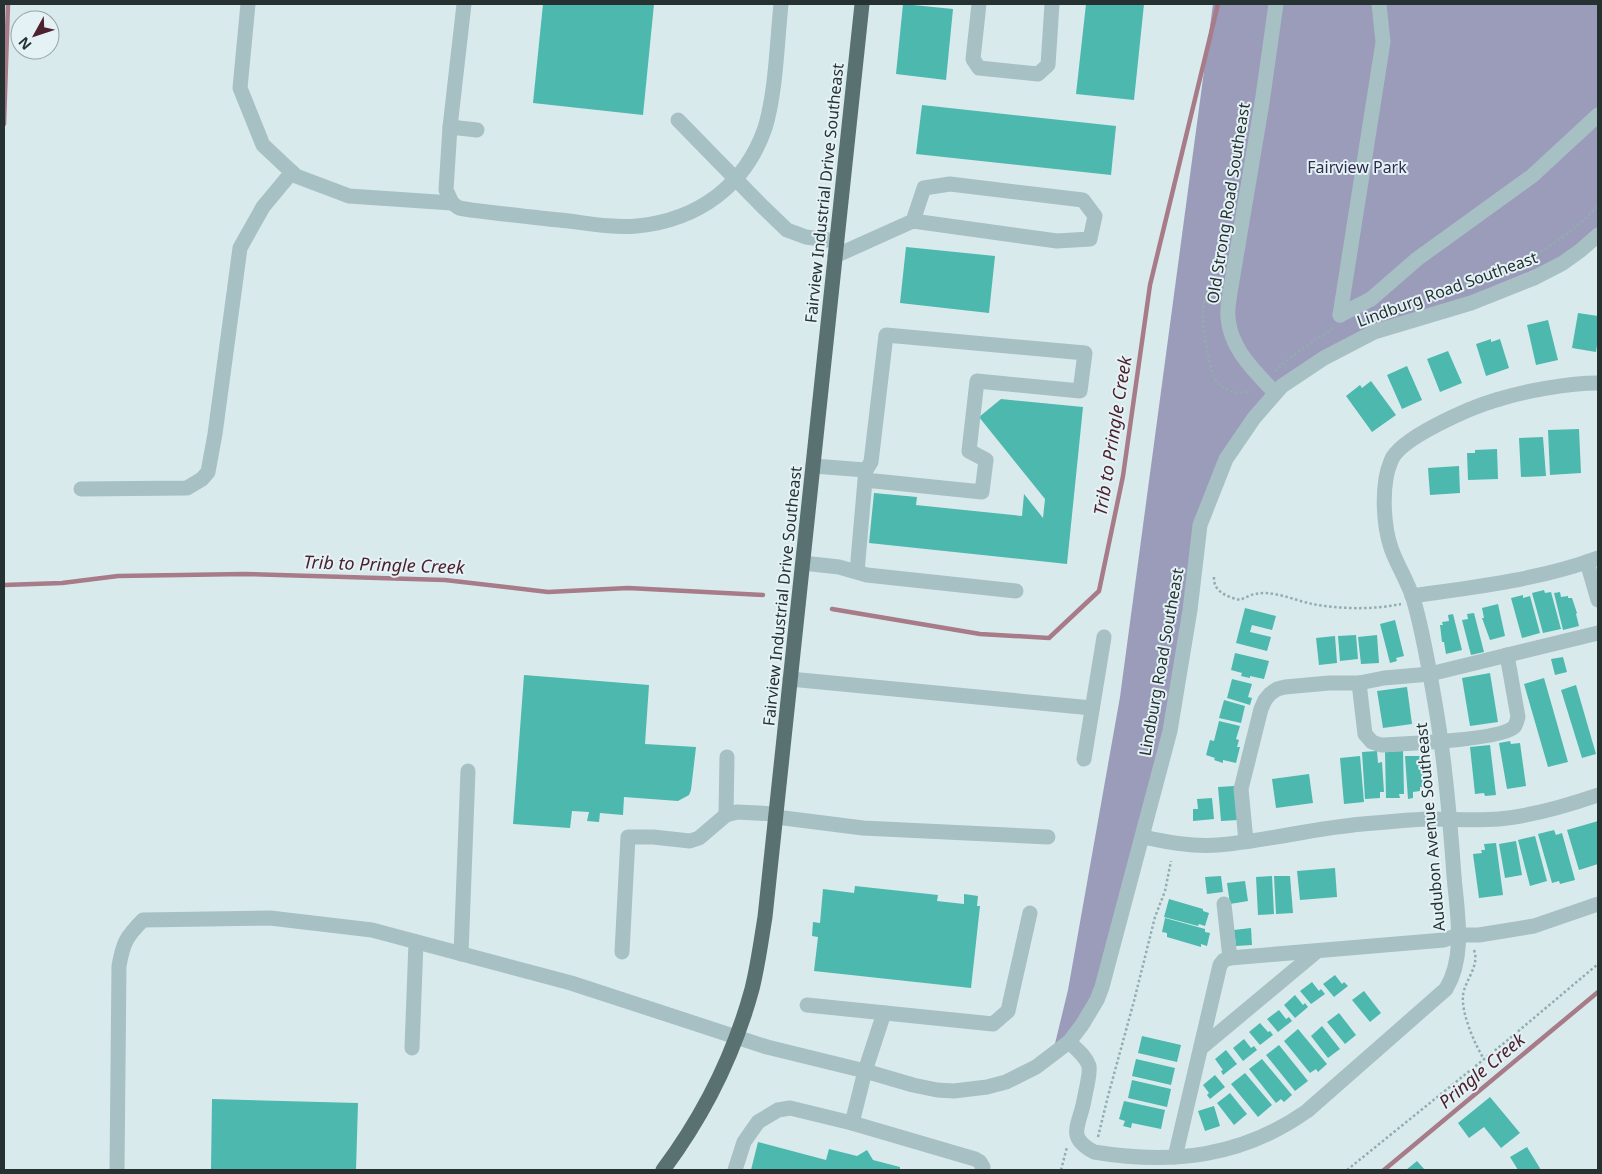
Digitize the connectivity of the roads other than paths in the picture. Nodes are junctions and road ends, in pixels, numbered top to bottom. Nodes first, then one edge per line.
1 (248, 4) edge
2 (464, 4) edge
3 (781, 4) edge
4 (862, 4) edge
5 (979, 4) edge
6 (1052, 4) edge
7 (1276, 4) edge
8 (1379, 4) edge
9 (1598, 115) edge
10 (678, 120) dead end
11 (450, 127) junction
12 (478, 130) dead end
13 (292, 172) junction
14 (736, 180) junction
15 (452, 203) junction
16 (913, 221) junction
17 (1596, 243) edge
18 (836, 248) junction
19 (1598, 383) edge
20 (1275, 393) junction
21 (813, 466) junction
22 (866, 475) junction
23 (81, 489) dead end
24 (1592, 560) edge
25 (803, 563) junction
26 (857, 572) junction
27 (1016, 591) dead end
28 (1408, 599) junction
29 (1598, 600) edge
30 (1598, 633) edge
31 (1104, 637) dead end
32 (1507, 655) junction
33 (1430, 674) junction
34 (790, 679) junction
35 (1359, 683) junction
36 (1092, 708) junction
37 (1440, 742) junction
38 (727, 757) dead end
39 (1084, 759) dead end
40 (468, 771) dead end
41 (1598, 795) edge
42 (726, 815) junction
43 (776, 815) junction
44 (1450, 820) junction
45 (1143, 836) junction
46 (1048, 837) dead end
47 (1246, 842) junction
48 (1224, 904) dead end
49 (1598, 904) edge
50 (1030, 913) dead end
51 (1458, 934) junction
52 (416, 942) junction
53 (622, 952) dead end
54 (1316, 952) junction
55 (461, 954) junction
56 (1230, 958) junction
57 (807, 1005) dead end
58 (884, 1012) junction
59 (737, 1038) junction
60 (1069, 1042) junction
61 (412, 1048) dead end
62 (1201, 1048) junction
63 (865, 1071) junction
64 (852, 1123) junction
65 (1175, 1157) junction
66 (118, 1170) edge
67 (663, 1170) edge
68 (735, 1170) edge
69 (982, 1170) edge

1 - 13 street
2 - 11 street
3 - 14 street
4 - 18 main road, Fairview Industrial Drive Southeast
5 - 6 street
7 - 20 street, Old Strong Road Southeast
8 - 9 street
10 - 14 street
11 - 12 street
11 - 15 street
13 - 15 street
13 - 23 street
14 - 15 street
14 - 18 street
16 - 16 street
16 - 18 street
17 - 20 street, Lindburg Road Southeast
18 - 21 main road, Fairview Industrial Drive Southeast
19 - 28 street, Audubon Avenue Southeast
20 - 45 street, Lindburg Road Southeast
21 - 22 street
21 - 25 main road, Fairview Industrial Drive Southeast
22 - 22 street
22 - 26 street
24 - 28 street
24 - 29 street
25 - 26 street
25 - 34 main road, Fairview Industrial Drive Southeast
26 - 27 street
28 - 33 street, Audubon Avenue Southeast
30 - 32 street
31 - 36 street
32 - 33 street
32 - 37 street
33 - 35 street
33 - 37 street, Audubon Avenue Southeast
34 - 36 street
34 - 43 main road, Fairview Industrial Drive Southeast
35 - 37 street
35 - 47 street
36 - 39 street
37 - 44 street, Audubon Avenue Southeast
38 - 42 street
40 - 55 street
41 - 44 street
42 - 43 street
42 - 53 street
43 - 46 street
43 - 59 main road, Fairview Industrial Drive Southeast
44 - 47 street
44 - 51 street, Audubon Avenue Southeast
45 - 47 street
45 - 60 street, Lindburg Road Southeast
48 - 56 street
49 - 51 street
50 - 58 street
51 - 54 street
51 - 65 street, Audubon Avenue Southeast
52 - 55 street, Lindburg Road Southeast
52 - 61 street
52 - 66 street, Lindburg Road Southeast
54 - 56 street
54 - 62 street
55 - 59 street, Lindburg Road Southeast
56 - 62 street
57 - 58 street
58 - 63 street
59 - 63 street, Lindburg Road Southeast
59 - 67 main road, Fairview Industrial Drive Southeast
60 - 63 street, Lindburg Road Southeast
60 - 65 street, Audubon Avenue Southeast
62 - 65 street
63 - 64 street
64 - 68 street
64 - 69 street

